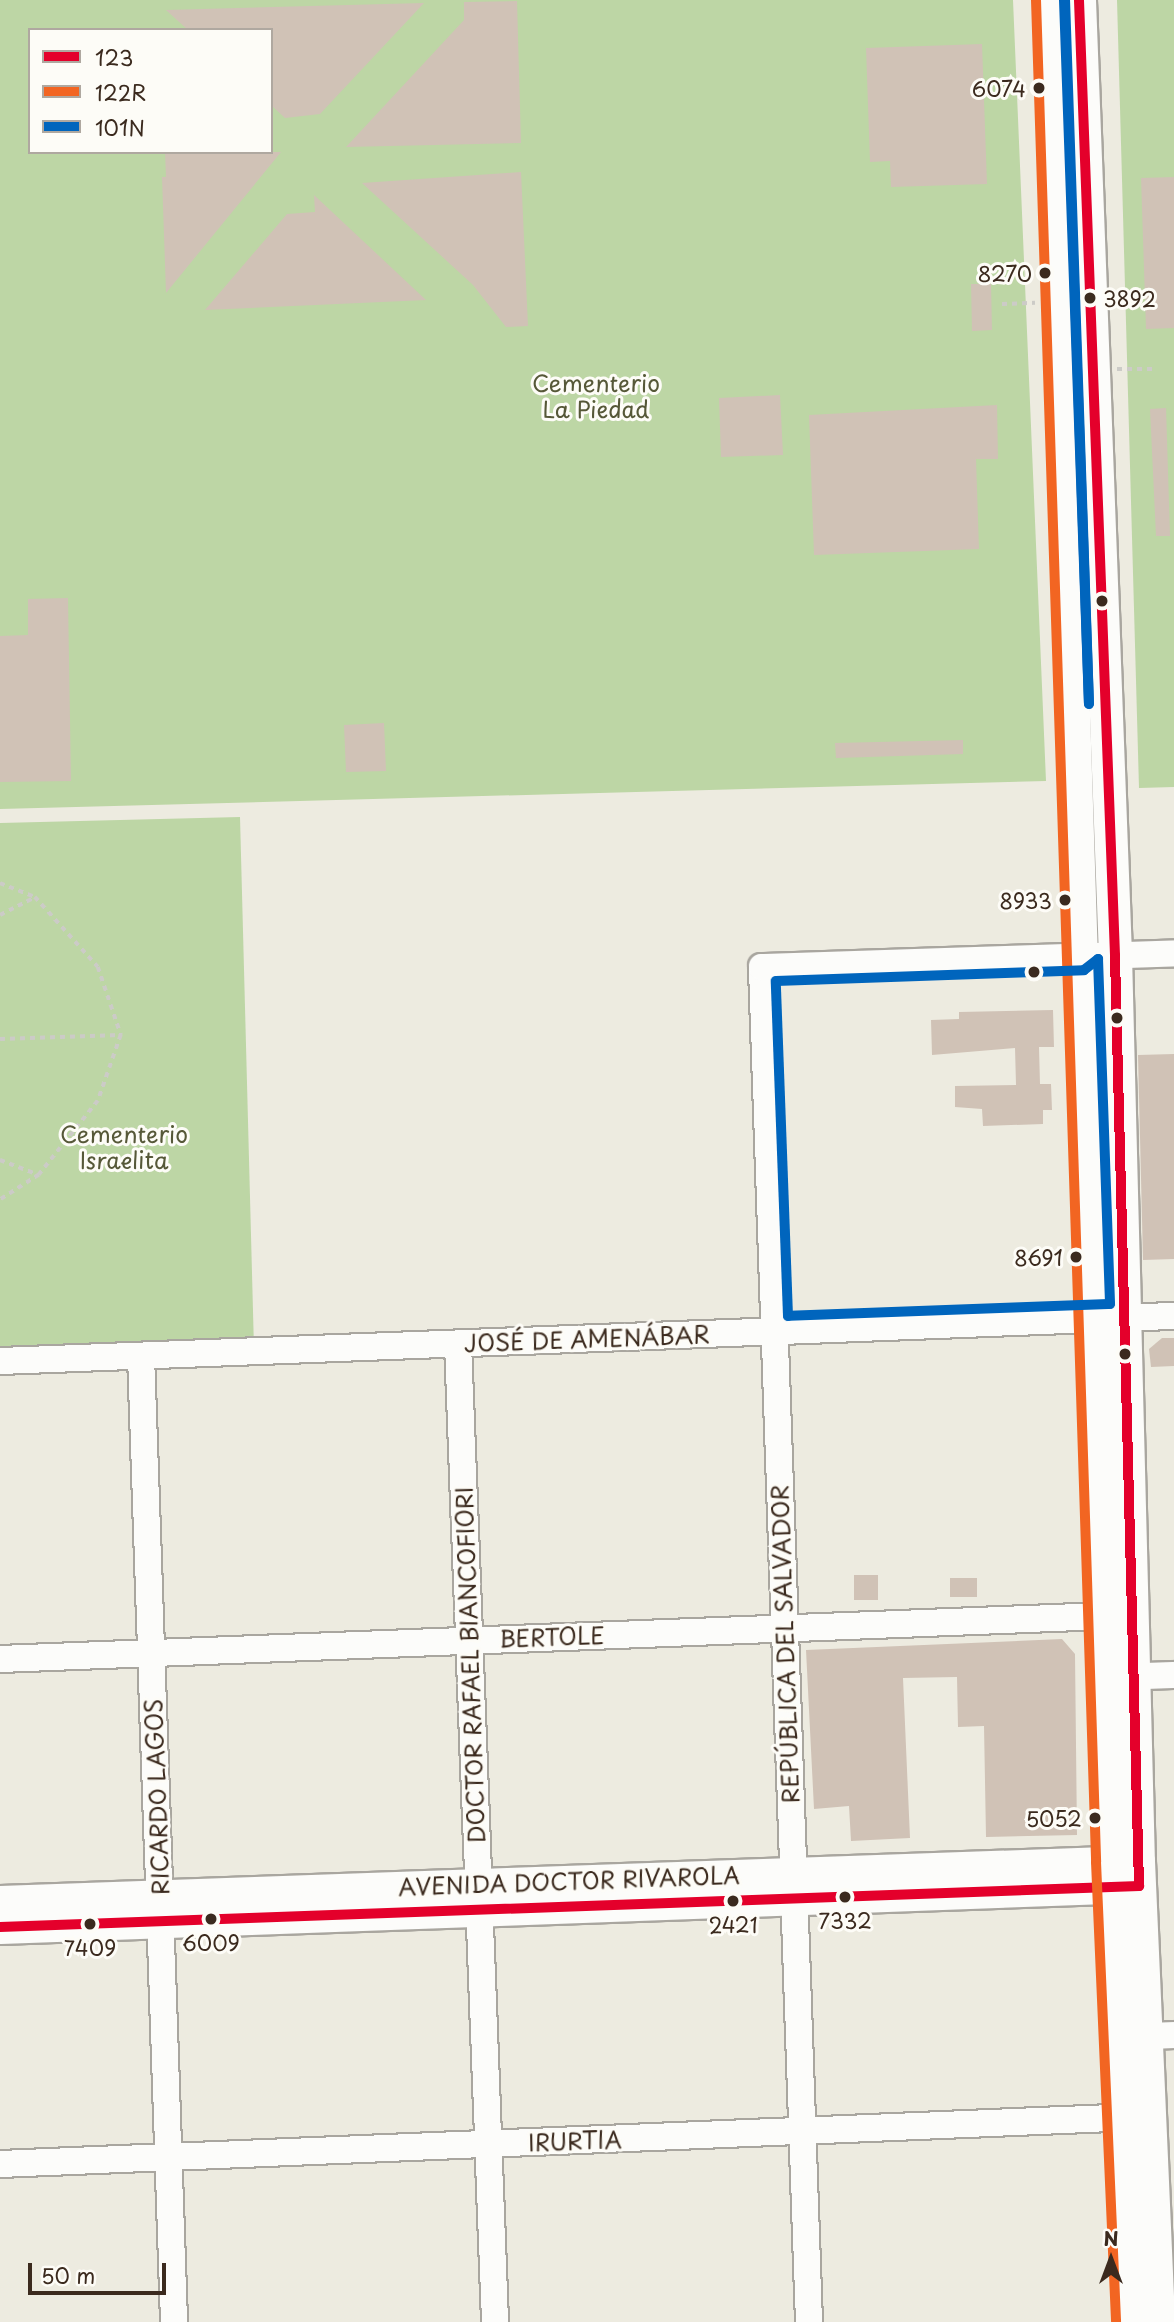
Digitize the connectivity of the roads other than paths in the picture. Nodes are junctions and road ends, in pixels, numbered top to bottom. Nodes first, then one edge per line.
1 (1050, 0) edge
2 (1079, 0) edge
3 (1174, 953) edge
4 (1099, 956) junction
5 (1174, 1316) edge
6 (1109, 1318) junction
7 (775, 1331) junction
8 (458, 1344) junction
9 (141, 1356) junction
10 (0, 1362) edge
11 (1104, 1616) junction
12 (785, 1628) junction
13 (469, 1640) junction
14 (153, 1653) junction
15 (0, 1659) edge
16 (1174, 1675) edge
17 (1119, 1677) junction
18 (1125, 1874) junction
19 (794, 1886) junction
20 (479, 1897) junction
21 (0, 1902) edge
22 (160, 1909) junction
23 (0, 1927) edge
24 (1146, 2036) edge
25 (1135, 2117) junction
26 (802, 2131) junction
27 (488, 2144) junction
28 (169, 2157) junction
29 (0, 2164) edge
30 (174, 2322) edge
31 (495, 2322) edge
32 (808, 2322) edge
33 (1130, 2322) edge
34 (1158, 2322) edge

1 - 4 main road
2 - 4 main road
3 - 4 street
4 - 6 main road
4 - 7 street, REPÚBLICA DEL SALVADOR
5 - 6 street, JOSÉ DE AMENÁBAR
6 - 7 street, JOSÉ DE AMENÁBAR
6 - 11 main road
6 - 17 main road
7 - 8 street, JOSÉ DE AMENÁBAR
7 - 12 street, REPÚBLICA DEL SALVADOR
8 - 9 street, JOSÉ DE AMENÁBAR
8 - 13 street, DOCTOR RAFAEL BIANCOFIORI
9 - 10 street, JOSÉ DE AMENÁBAR
9 - 14 street, RICARDO LAGOS
11 - 12 street, BERTOLE
11 - 17 main road
12 - 13 street, BERTOLE
12 - 19 street, REPÚBLICA DEL SALVADOR
13 - 14 street, BERTOLE
13 - 20 street, DOCTOR RAFAEL BIANCOFIORI
14 - 15 street, BERTOLE
14 - 22 street, RICARDO LAGOS
16 - 17 street
17 - 18 main road
18 - 19 main road, AVENIDA DOCTOR RIVAROLA
18 - 24 main road
19 - 20 main road, AVENIDA DOCTOR RIVAROLA
19 - 26 street, REPÚBLICA DEL SALVADOR
20 - 22 main road, AVENIDA DOCTOR RIVAROLA
20 - 27 street, DOCTOR RAFAEL BIANCOFIORI
21 - 22 main road, AVENIDA DOCTOR RIVAROLA
22 - 23 main road, AVENIDA DOCTOR RIVAROLA
22 - 28 street, RICARDO LAGOS
24 - 25 main road
25 - 26 street, IRURTIA
25 - 33 main road
25 - 34 main road
26 - 27 street, IRURTIA
26 - 32 street, REPÚBLICA DEL SALVADOR
27 - 28 street, IRURTIA
27 - 31 street, DOCTOR RAFAEL BIANCOFIORI
28 - 29 street, IRURTIA
28 - 30 street, RICARDO LAGOS

